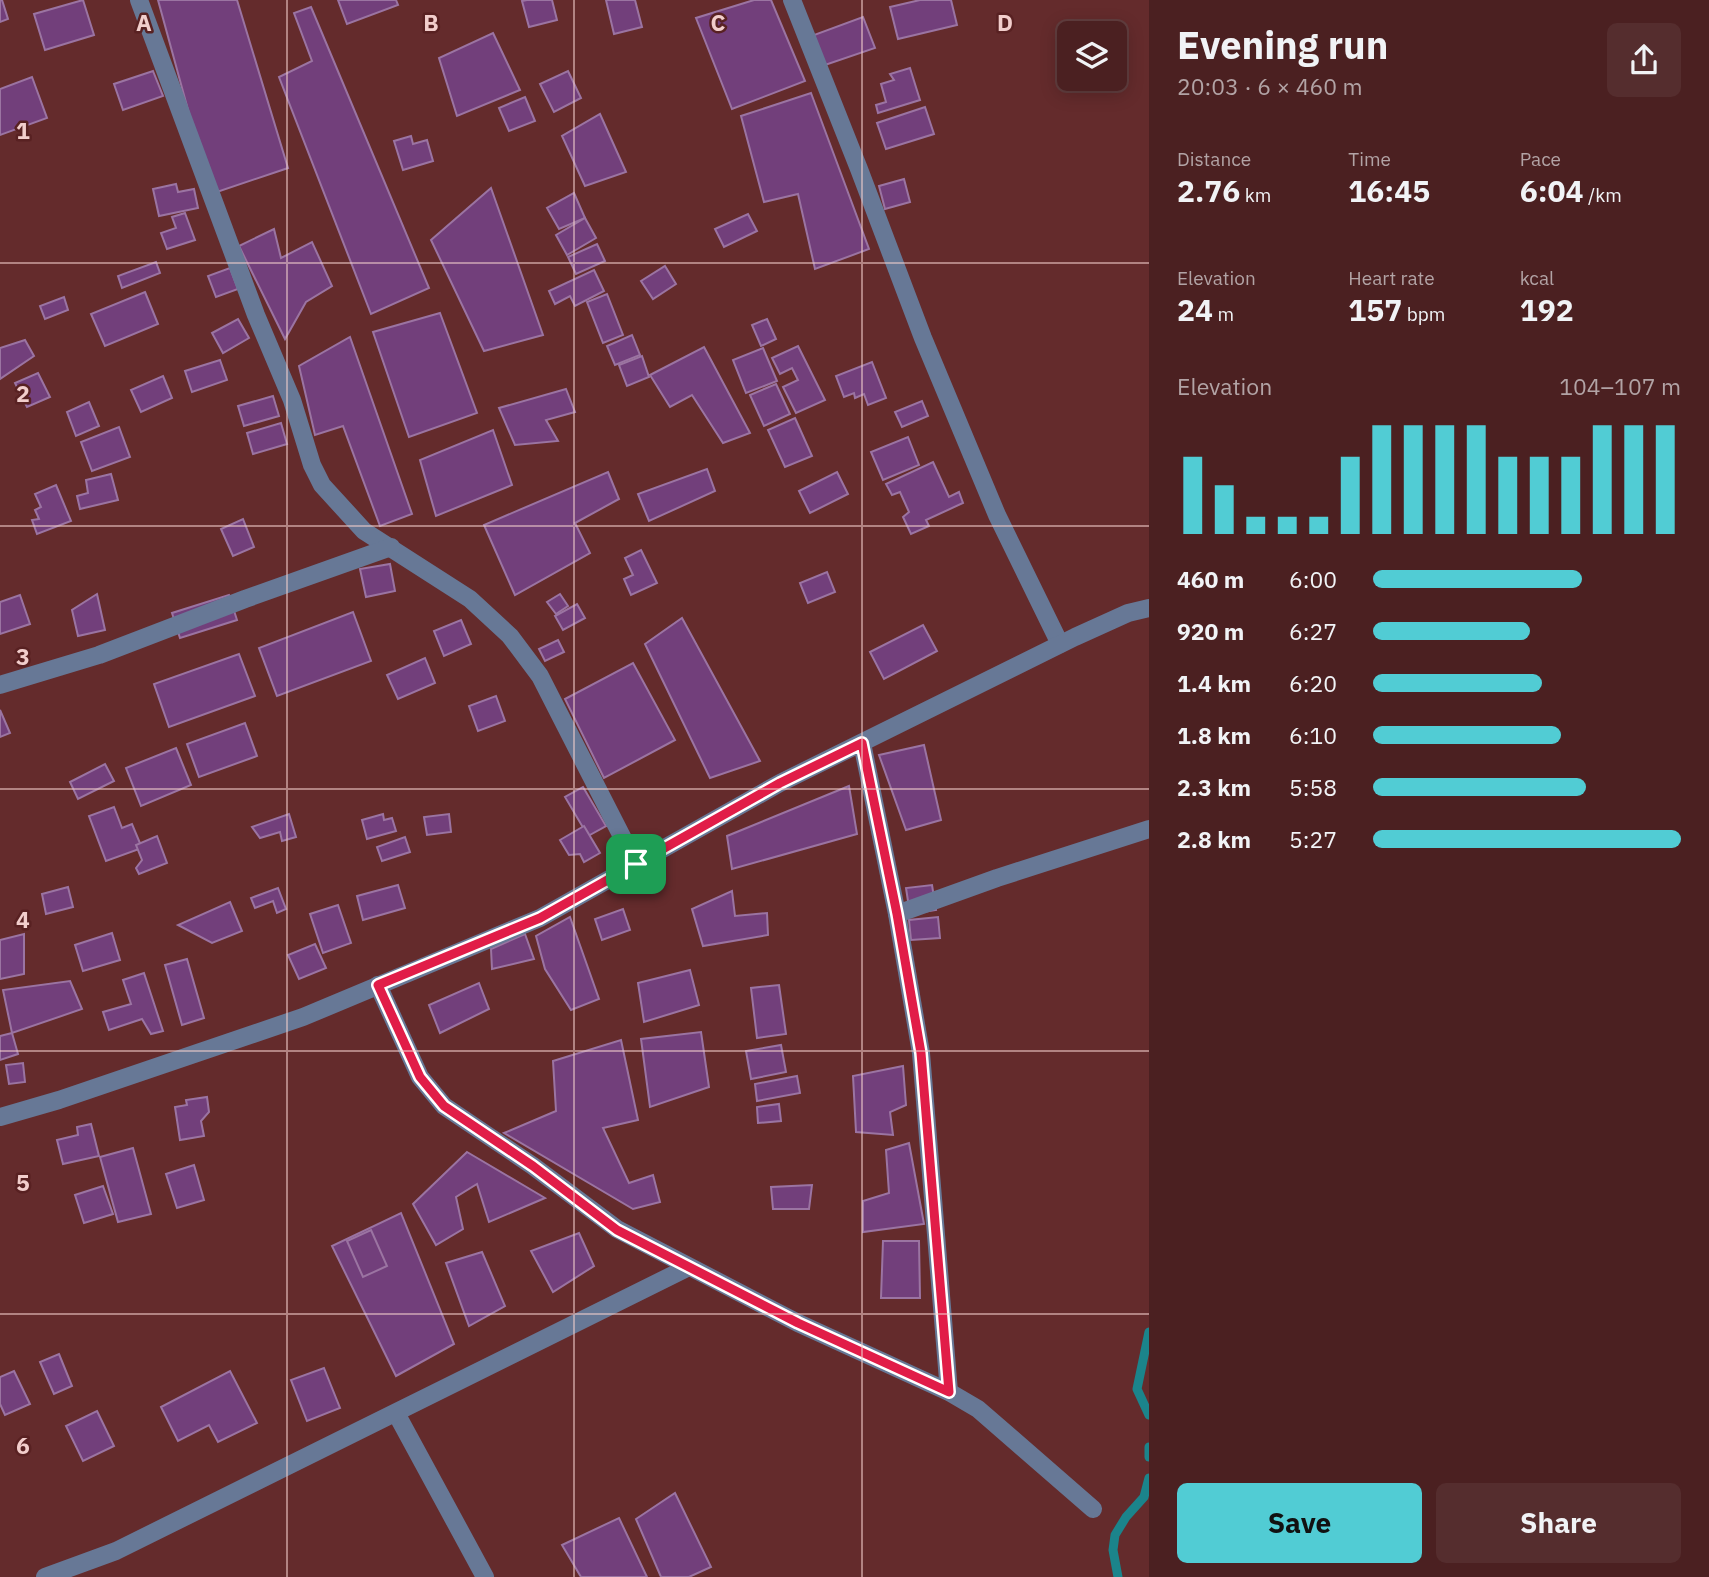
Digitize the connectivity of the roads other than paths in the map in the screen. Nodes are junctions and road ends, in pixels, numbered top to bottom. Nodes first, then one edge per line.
1 (139, 0) edge
2 (792, 0) edge
3 (391, 547) junction
4 (1149, 608) edge
5 (1060, 644) junction
6 (0, 685) edge
7 (862, 743) junction
8 (1149, 829) edge
9 (636, 864) junction
10 (897, 914) junction
11 (378, 985) junction
12 (0, 1117) edge
13 (689, 1267) junction
14 (949, 1392) junction
15 (396, 1413) junction
16 (1093, 1509) dead end
17 (45, 1577) edge
18 (485, 1577) edge

1 - 3 street
2 - 5 street
3 - 6 street
3 - 9 street
4 - 5 street
5 - 7 street
7 - 9 street
7 - 10 street
8 - 10 street
9 - 11 street
10 - 14 street
11 - 12 street
11 - 13 street
13 - 14 street
13 - 15 street
14 - 16 street
15 - 17 street
15 - 18 street

